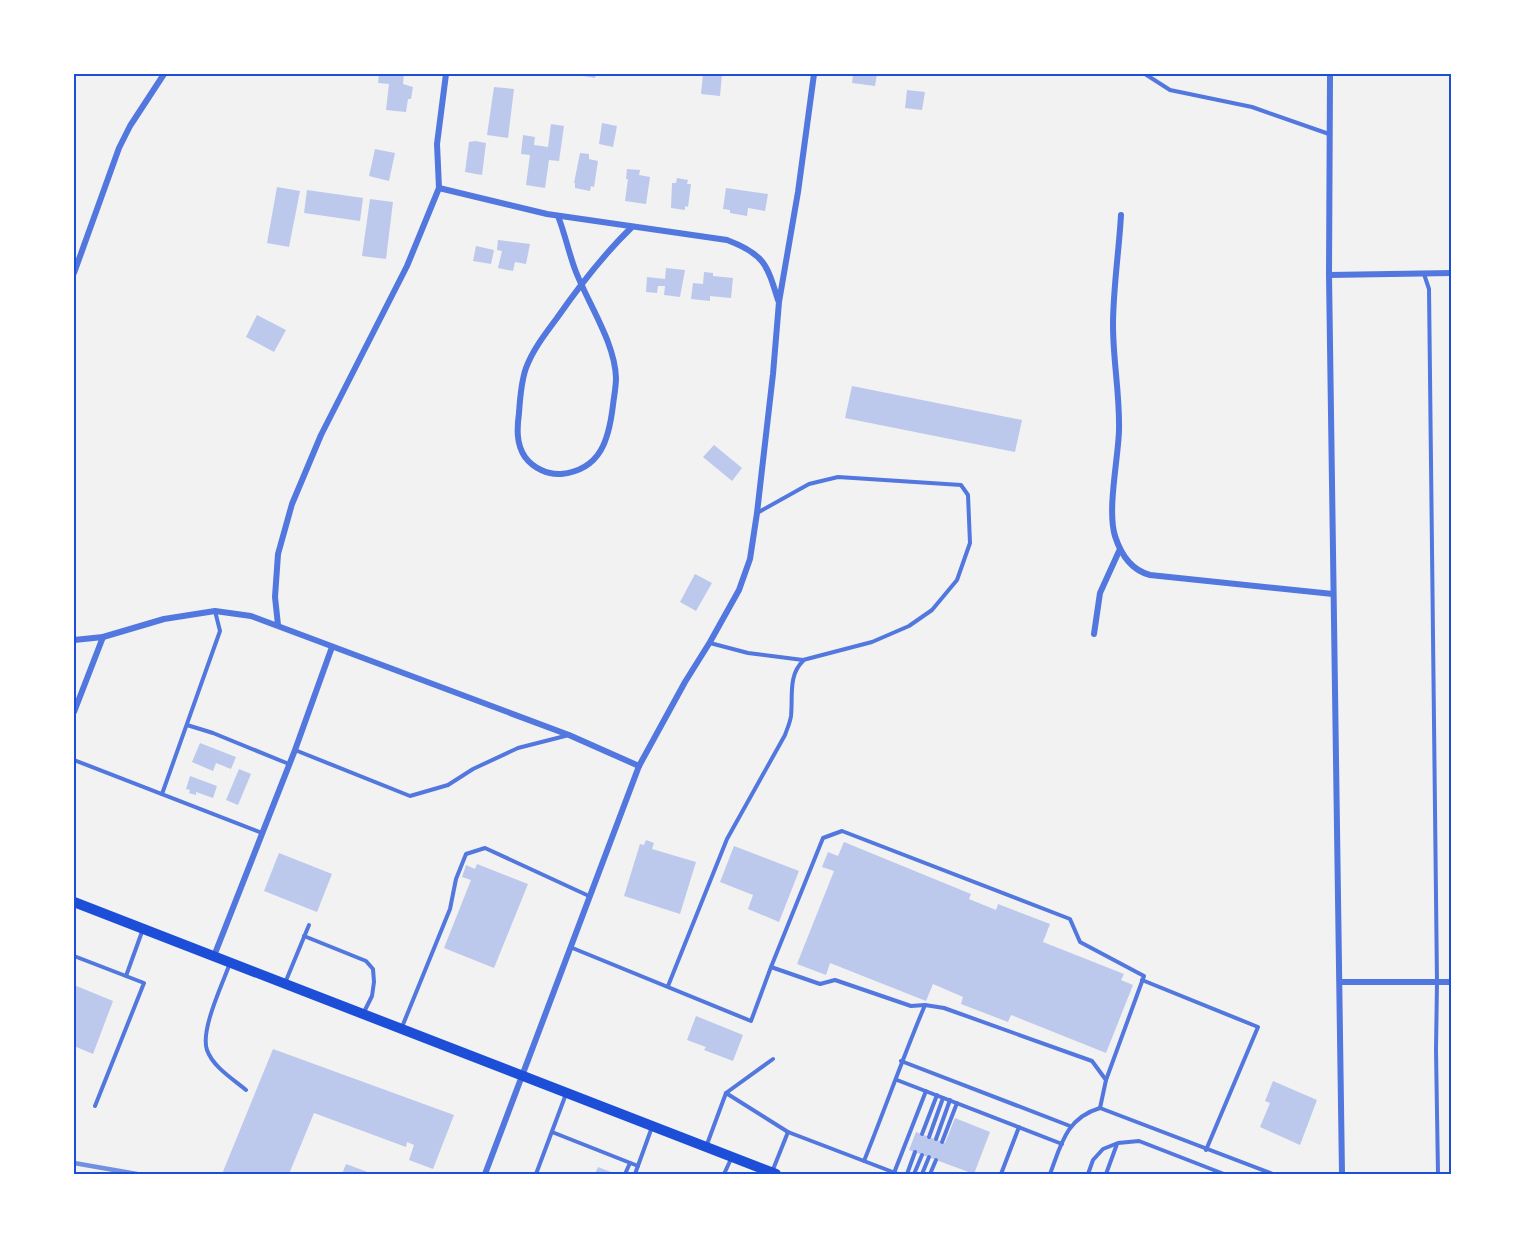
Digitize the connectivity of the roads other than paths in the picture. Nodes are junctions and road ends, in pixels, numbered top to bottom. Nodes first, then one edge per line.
1 (164, 74) edge
2 (446, 74) edge
3 (814, 74) edge
4 (1145, 74) edge
5 (1330, 74) edge
6 (1329, 134) junction
7 (439, 188) junction
8 (1121, 215) dead end
9 (558, 216) junction
10 (632, 226) junction
11 (74, 273) edge
12 (1424, 273) junction
13 (1452, 273) edge
14 (1329, 275) junction
15 (582, 284) junction
16 (779, 302) junction
17 (757, 513) junction
18 (1120, 549) junction
19 (1333, 594) junction
20 (215, 612) junction
21 (278, 625) junction
22 (1094, 634) dead end
23 (103, 637) junction
24 (74, 640) edge
25 (710, 642) junction
26 (332, 647) junction
27 (803, 660) junction
28 (74, 712) edge
29 (188, 725) junction
30 (569, 735) junction
31 (295, 750) junction
32 (74, 760) edge
33 (289, 764) junction
34 (639, 766) junction
35 (162, 794) junction
36 (262, 833) junction
37 (589, 896) junction
38 (74, 902) edge
39 (309, 925) dead end
40 (143, 929) junction
41 (304, 936) junction
42 (570, 948) junction
43 (74, 956) edge
44 (214, 956) junction
45 (230, 963) junction
46 (771, 967) junction
47 (126, 976) junction
48 (1142, 980) junction
49 (1340, 982) junction
50 (1437, 982) junction
51 (1452, 982) edge
52 (285, 984) junction
53 (669, 986) junction
54 (925, 1005) junction
55 (363, 1015) junction
56 (402, 1029) junction
57 (773, 1059) dead end
58 (901, 1061) junction
59 (522, 1075) junction
60 (897, 1080) junction
61 (1106, 1080) junction
62 (246, 1090) dead end
63 (926, 1091) junction
64 (567, 1093) junction
65 (726, 1093) junction
66 (937, 1095) junction
67 (943, 1098) junction
68 (950, 1101) junction
69 (957, 1103) junction
70 (95, 1106) dead end
71 (1100, 1108) junction
72 (652, 1126) junction
73 (1070, 1126) junction
74 (1019, 1127) junction
75 (552, 1132) junction
76 (789, 1132) junction
77 (922, 1134) dead end
78 (928, 1137) dead end
79 (936, 1139) dead end
80 (942, 1142) dead end
81 (1118, 1143) junction
82 (1062, 1144) junction
83 (706, 1148) junction
84 (1206, 1150) junction
85 (915, 1152) dead end
86 (922, 1155) dead end
87 (929, 1157) dead end
88 (732, 1158) junction
89 (936, 1160) dead end
90 (864, 1161) junction
91 (630, 1163) junction
92 (638, 1166) junction
93 (485, 1174) edge
94 (536, 1174) edge
95 (626, 1174) edge
96 (635, 1174) edge
97 (724, 1174) edge
98 (773, 1174) edge
99 (896, 1174) edge
100 (907, 1174) edge
101 (914, 1174) edge
102 (922, 1174) edge
103 (930, 1174) edge
104 (1000, 1174) edge
105 (1050, 1174) edge
106 (1088, 1174) edge
107 (1106, 1174) edge
108 (1224, 1174) edge
109 (1273, 1174) edge
110 (1342, 1174) edge
111 (1438, 1174) edge

1 - 11 street
2 - 7 street
3 - 16 street
4 - 6 lane
5 - 6 street
6 - 14 street
7 - 9 street
7 - 21 street
8 - 18 street
9 - 10 street
9 - 15 street
10 - 15 street
10 - 16 street
12 - 13 street
12 - 14 street
12 - 50 lane
14 - 19 street
15 - 15 street
16 - 17 street
17 - 25 street
17 - 27 lane
18 - 19 street
18 - 22 street
19 - 49 street
20 - 21 street
20 - 23 street
20 - 29 lane
21 - 26 street
23 - 24 street
23 - 28 street
25 - 27 lane
25 - 34 street
26 - 30 street
26 - 31 street
27 - 53 lane
29 - 33 lane
29 - 35 lane
30 - 31 lane
30 - 34 street
31 - 33 street
32 - 35 lane
33 - 36 street
34 - 37 street
35 - 36 lane
36 - 44 street
37 - 42 street
37 - 56 lane
38 - 40 main road
39 - 41 lane
40 - 44 main road
40 - 47 lane
41 - 52 lane
41 - 55 lane
42 - 53 lane
42 - 59 street
43 - 47 lane
44 - 45 main road
45 - 52 main road
45 - 62 lane
46 - 48 lane
46 - 53 lane
46 - 54 lane
47 - 70 lane
48 - 61 lane
48 - 84 lane
49 - 50 street
49 - 110 street
50 - 51 street
50 - 111 lane
52 - 55 main road
54 - 58 lane
54 - 61 lane
55 - 56 main road
56 - 59 main road
57 - 65 lane
58 - 60 lane
58 - 73 lane
59 - 64 main road
59 - 93 street
60 - 63 lane
60 - 90 lane
61 - 71 lane
63 - 66 lane
63 - 99 lane
64 - 72 main road
64 - 75 lane
65 - 76 lane
65 - 83 lane
66 - 67 lane
66 - 77 lane
67 - 68 lane
67 - 78 lane
68 - 69 lane
68 - 79 lane
69 - 74 lane
69 - 80 lane
71 - 73 lane
71 - 84 lane
72 - 83 main road
72 - 92 lane
73 - 82 lane
74 - 82 lane
74 - 104 lane
75 - 91 lane
75 - 94 lane
76 - 90 lane
76 - 98 lane
81 - 106 lane
81 - 107 lane
81 - 108 lane
82 - 105 lane
83 - 88 main road
84 - 109 lane
85 - 100 lane
86 - 101 lane
87 - 102 lane
88 - 97 lane
88 - 98 main road
89 - 103 lane
90 - 99 lane
91 - 92 lane
91 - 95 lane
92 - 96 lane

